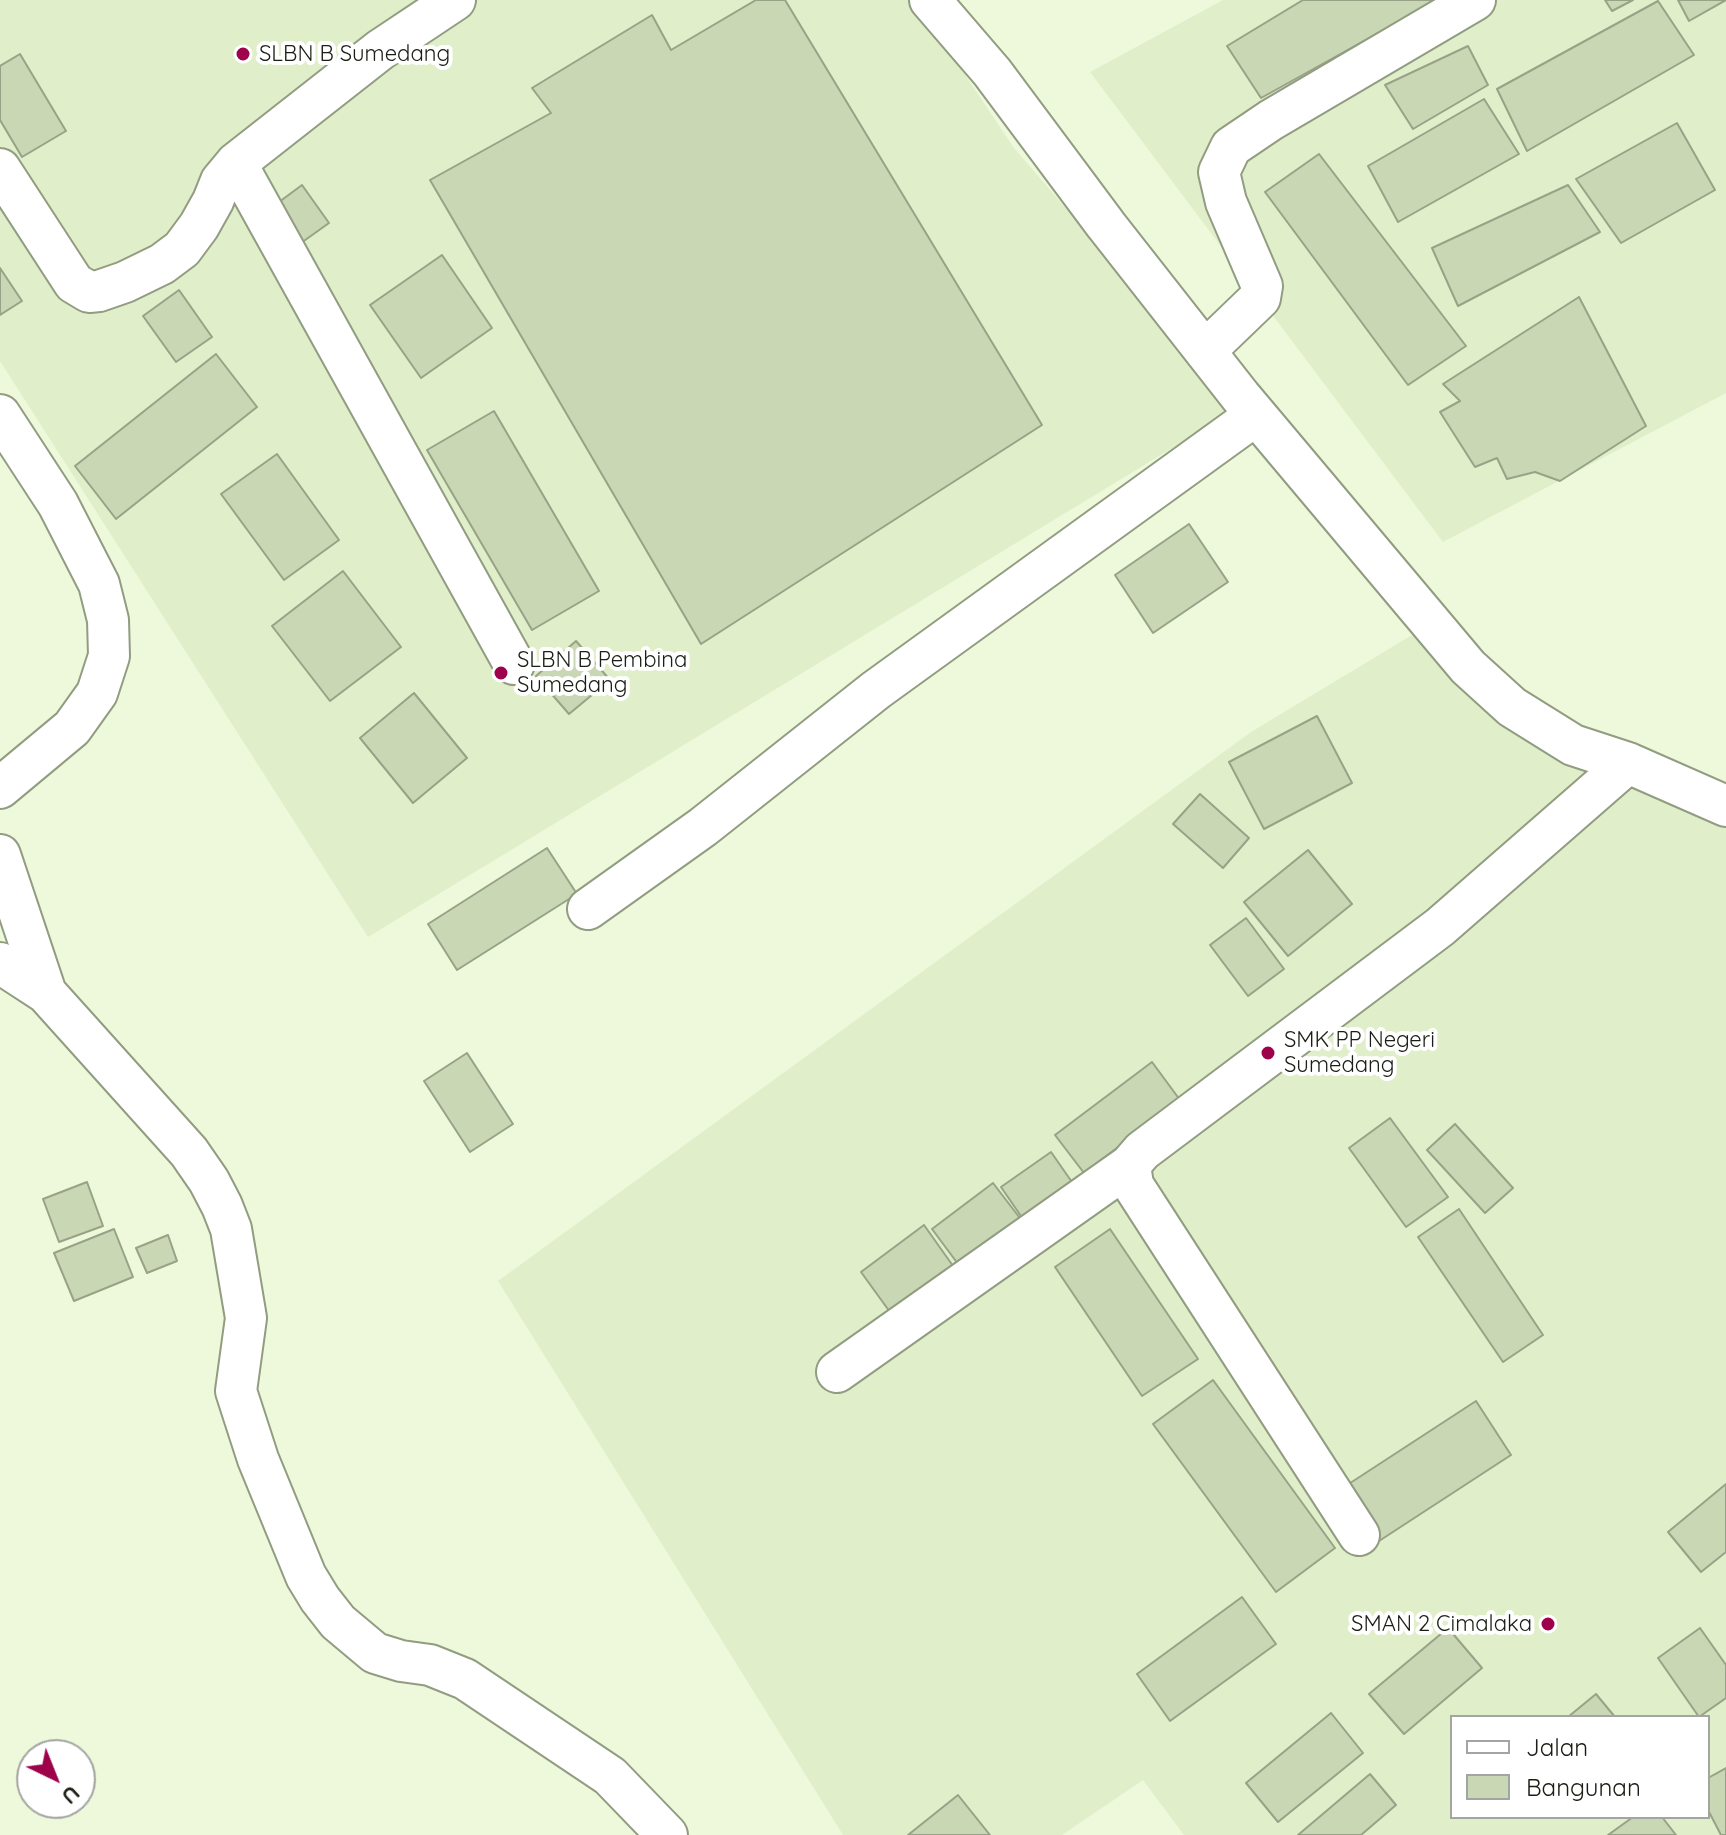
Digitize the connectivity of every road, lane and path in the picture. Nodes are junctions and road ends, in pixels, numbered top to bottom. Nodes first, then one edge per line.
1 (455, 0) edge
2 (930, 0) edge
3 (1475, 0) edge
4 (236, 163) junction
5 (0, 169) edge
6 (1205, 351) junction
7 (0, 415) edge
8 (1256, 415) junction
9 (514, 664) dead end
10 (1628, 763) junction
11 (0, 788) edge
12 (1726, 806) edge
13 (0, 855) edge
14 (588, 909) dead end
15 (0, 963) edge
16 (46, 993) junction
17 (1130, 1165) junction
18 (837, 1372) dead end
19 (1359, 1535) dead end
20 (667, 1835) edge

1 - 4 street
2 - 6 street
3 - 6 street
4 - 5 street
4 - 9 street
6 - 8 street
7 - 11 street
8 - 10 street
8 - 14 street
10 - 12 street
10 - 17 street
13 - 16 street
15 - 16 street
16 - 20 street
17 - 18 street
17 - 19 street

